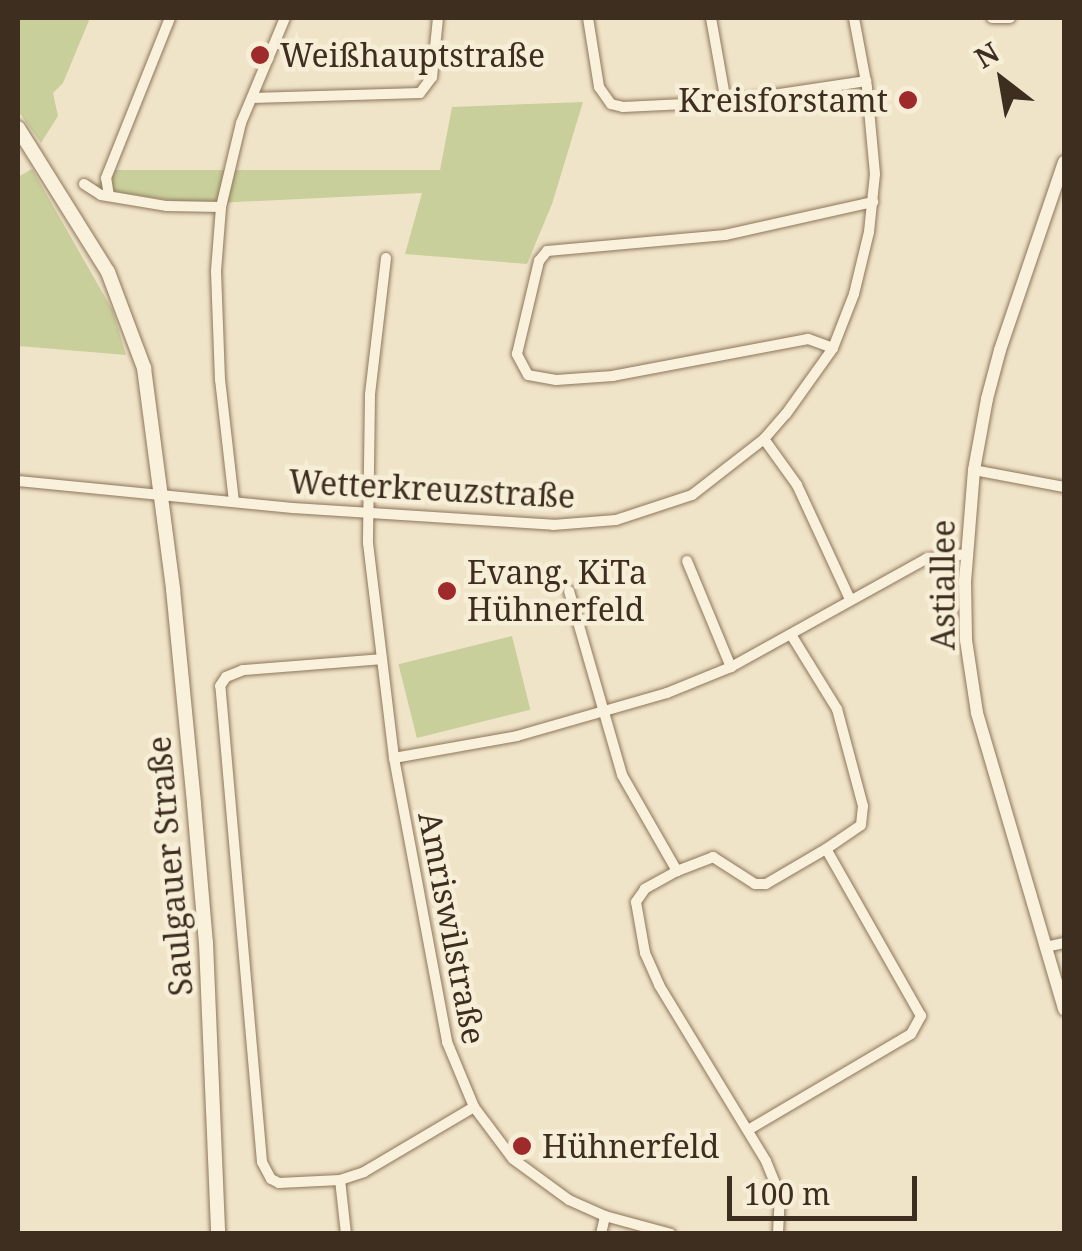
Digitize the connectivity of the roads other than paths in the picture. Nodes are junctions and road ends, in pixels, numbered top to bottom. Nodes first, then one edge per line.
1 (170, 18) edge
2 (285, 18) edge
3 (438, 18) edge
4 (588, 18) edge
5 (711, 18) edge
6 (854, 18) edge
7 (992, 18) edge
8 (1010, 18) edge
9 (866, 81) junction
10 (252, 98) junction
11 (726, 102) junction
12 (18, 128) edge
13 (1064, 162) edge
14 (84, 184) dead end
15 (109, 196) junction
16 (874, 202) junction
17 (220, 207) junction
18 (386, 258) dead end
19 (832, 348) junction
20 (764, 439) junction
21 (974, 470) junction
22 (18, 481) edge
23 (1064, 487) edge
24 (161, 494) junction
25 (234, 502) junction
26 (366, 513) junction
27 (965, 554) junction
28 (687, 560) dead end
29 (568, 590) dead end
30 (850, 600) junction
31 (792, 636) junction
32 (382, 659) junction
33 (731, 668) junction
34 (603, 714) junction
35 (394, 758) junction
36 (826, 849) junction
37 (677, 871) junction
38 (1064, 943) edge
39 (1046, 947) junction
40 (1064, 1009) edge
41 (474, 1106) junction
42 (748, 1130) junction
43 (340, 1180) junction
44 (604, 1216) junction
45 (218, 1234) edge
46 (346, 1234) edge
47 (601, 1234) edge
48 (672, 1234) edge
49 (778, 1234) edge

1 - 15 street
2 - 10 street
3 - 10 street
4 - 11 street
5 - 11 street
6 - 9 street, Wetterkreuzstraße
7 - 8 street
9 - 11 street
9 - 16 street, Wetterkreuzstraße
10 - 17 street
12 - 24 main road, Saulgauer Straße
13 - 21 street, Astiallee
14 - 15 street
15 - 17 street
16 - 19 street, Wetterkreuzstraße
16 - 19 street
17 - 25 street
18 - 26 street, Amriswilstraße
19 - 20 street, Wetterkreuzstraße
20 - 26 street, Wetterkreuzstraße
20 - 30 street
21 - 23 street
21 - 27 street, Astiallee
22 - 24 street
24 - 25 street, Wetterkreuzstraße
24 - 45 main road, Saulgauer Straße
25 - 26 street, Wetterkreuzstraße
26 - 32 street, Amriswilstraße
27 - 30 street
27 - 39 street, Astiallee
28 - 33 street
29 - 34 street
30 - 31 street
31 - 33 street
31 - 36 street
32 - 35 street, Amriswilstraße
32 - 43 street
33 - 34 street
34 - 35 street
34 - 37 street
35 - 41 street, Amriswilstraße
36 - 37 street
36 - 42 street
37 - 42 street
38 - 39 street
39 - 40 street, Astiallee
41 - 43 street
41 - 44 street, Amriswilstraße
42 - 49 street
43 - 46 street
44 - 47 street
44 - 48 street, Amriswilstraße

